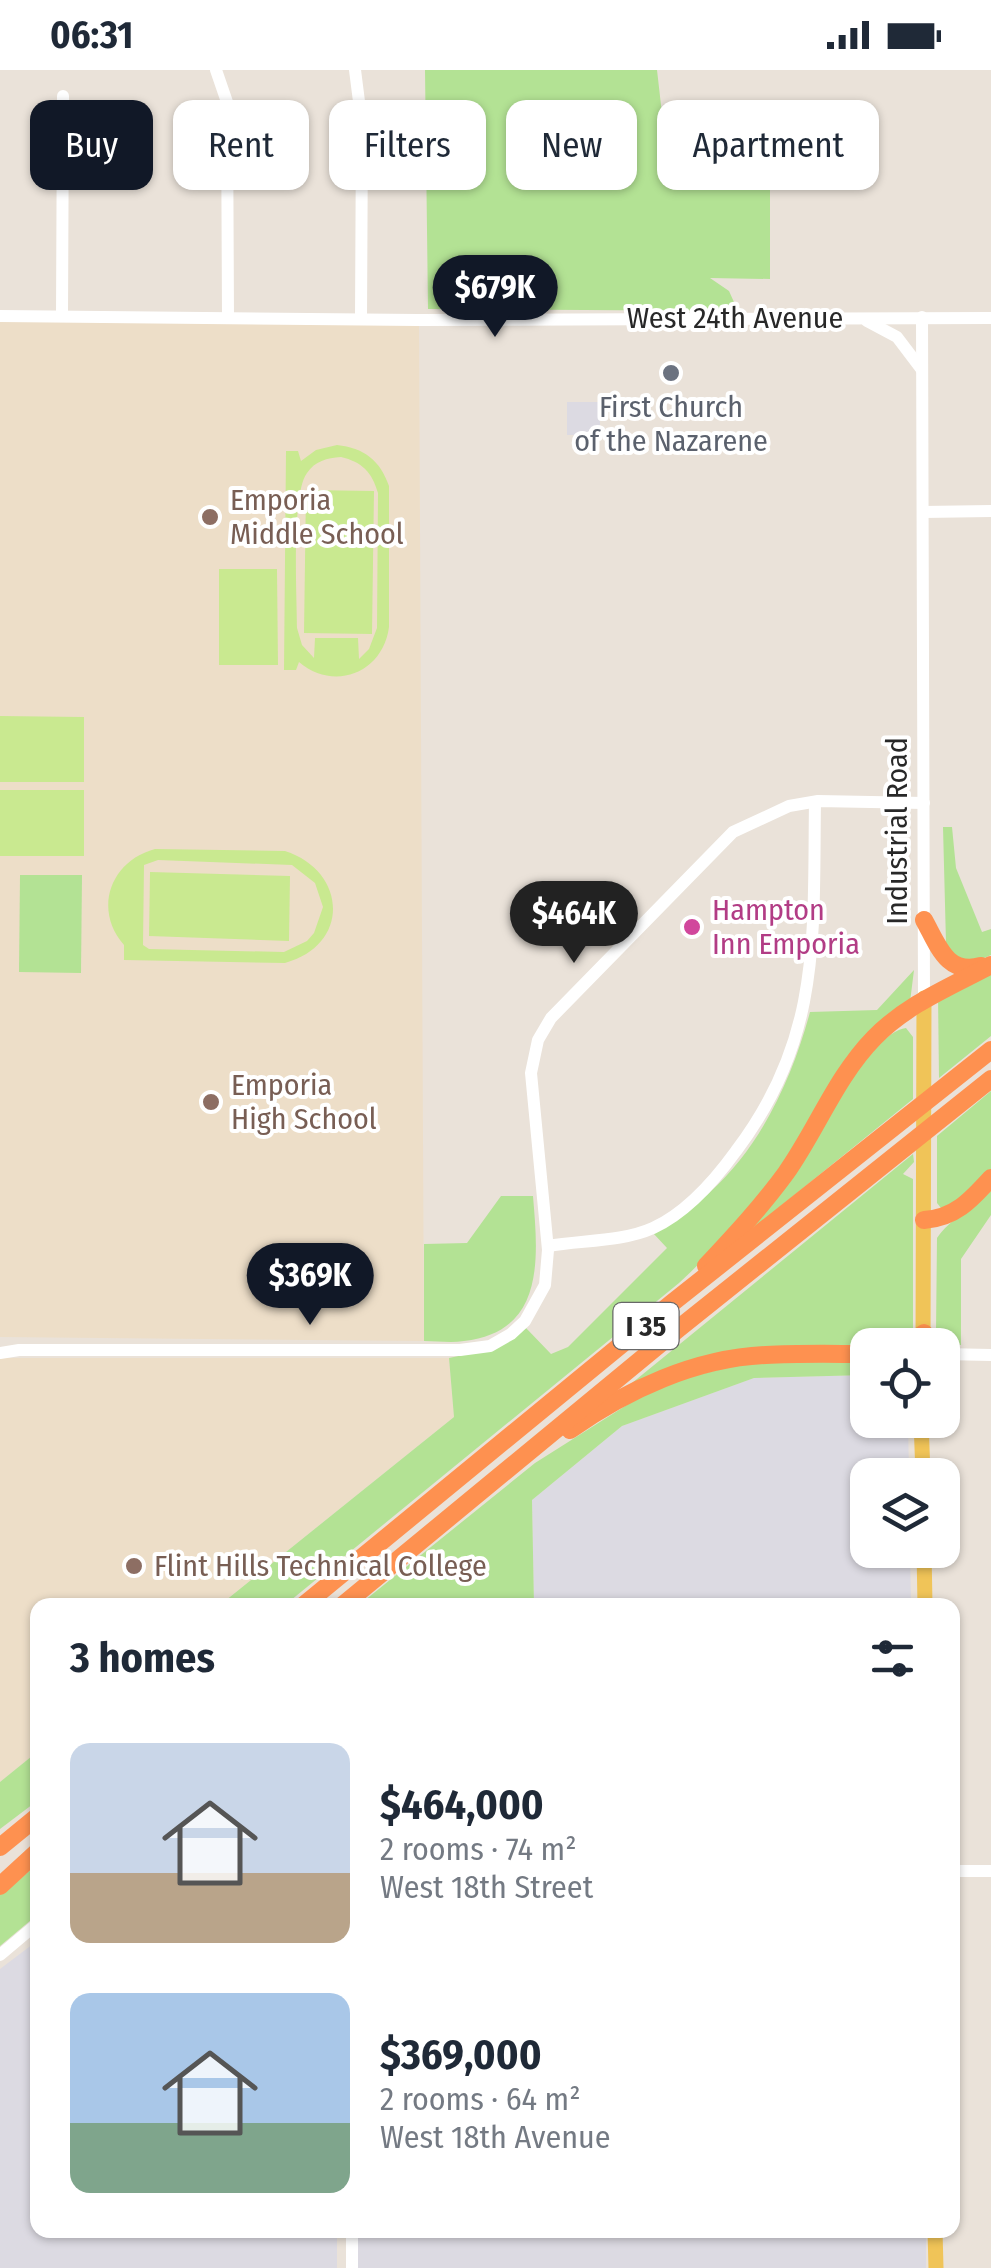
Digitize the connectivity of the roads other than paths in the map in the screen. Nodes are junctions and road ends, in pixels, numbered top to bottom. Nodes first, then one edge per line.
1 (216, 70) edge
2 (355, 70) edge
3 (63, 96) dead end
4 (0, 316) edge
5 (62, 316) junction
6 (228, 318) junction
7 (922, 318) junction
8 (991, 318) edge
9 (361, 319) junction
10 (860, 319) junction
11 (922, 371) junction
12 (991, 511) edge
13 (923, 512) junction
14 (815, 802) junction
15 (924, 803) junction
16 (924, 920) junction
17 (991, 964) edge
18 (924, 998) junction
19 (991, 1050) edge
20 (991, 1078) edge
21 (991, 1178) edge
22 (924, 1220) junction
23 (548, 1246) junction
24 (672, 1304) junction
25 (923, 1328) edge
26 (0, 1349) edge
27 (850, 1354) edge
28 (960, 1354) edge
29 (991, 1354) edge
30 (498, 1476) junction
31 (924, 1568) edge
32 (313, 1598) edge
33 (351, 1598) edge
34 (924, 1598) edge
35 (30, 1820) edge
36 (30, 1822) edge
37 (0, 1837) edge
38 (0, 1847) edge
39 (30, 1855) edge
40 (30, 1857) edge
41 (960, 1871) edge
42 (991, 1871) edge
43 (0, 1876) edge
44 (0, 1886) edge
45 (30, 1930) edge
46 (0, 1954) edge
47 (352, 2238) edge
48 (935, 2238) edge
49 (352, 2268) edge
50 (936, 2268) edge

1 - 6 street
2 - 9 street
3 - 5 street
4 - 5 street, West 24th Avenue
5 - 6 street, West 24th Avenue
6 - 9 street, West 24th Avenue
7 - 8 street, West 24th Avenue
7 - 10 street, West 24th Avenue
7 - 11 street, Industrial Road
9 - 10 street, West 24th Avenue
10 - 11 street
11 - 13 street, Industrial Road
12 - 13 street
13 - 15 street, Industrial Road
14 - 15 street
14 - 23 street
14 - 23 street
15 - 16 street, Industrial Road
16 - 17 highway
16 - 18 street, Industrial Road
17 - 18 highway
18 - 22 main road, Industrial Road
18 - 24 highway
19 - 24 highway, I 35
20 - 30 highway, I 35
21 - 22 highway
22 - 25 main road, Industrial Road
23 - 26 street
24 - 32 highway, I 35
27 - 30 highway
28 - 29 street
30 - 33 highway, I 35
31 - 34 main road
35 - 37 highway
36 - 38 highway
39 - 43 highway
40 - 44 highway
41 - 42 street
45 - 46 street
47 - 49 street
48 - 50 main road

